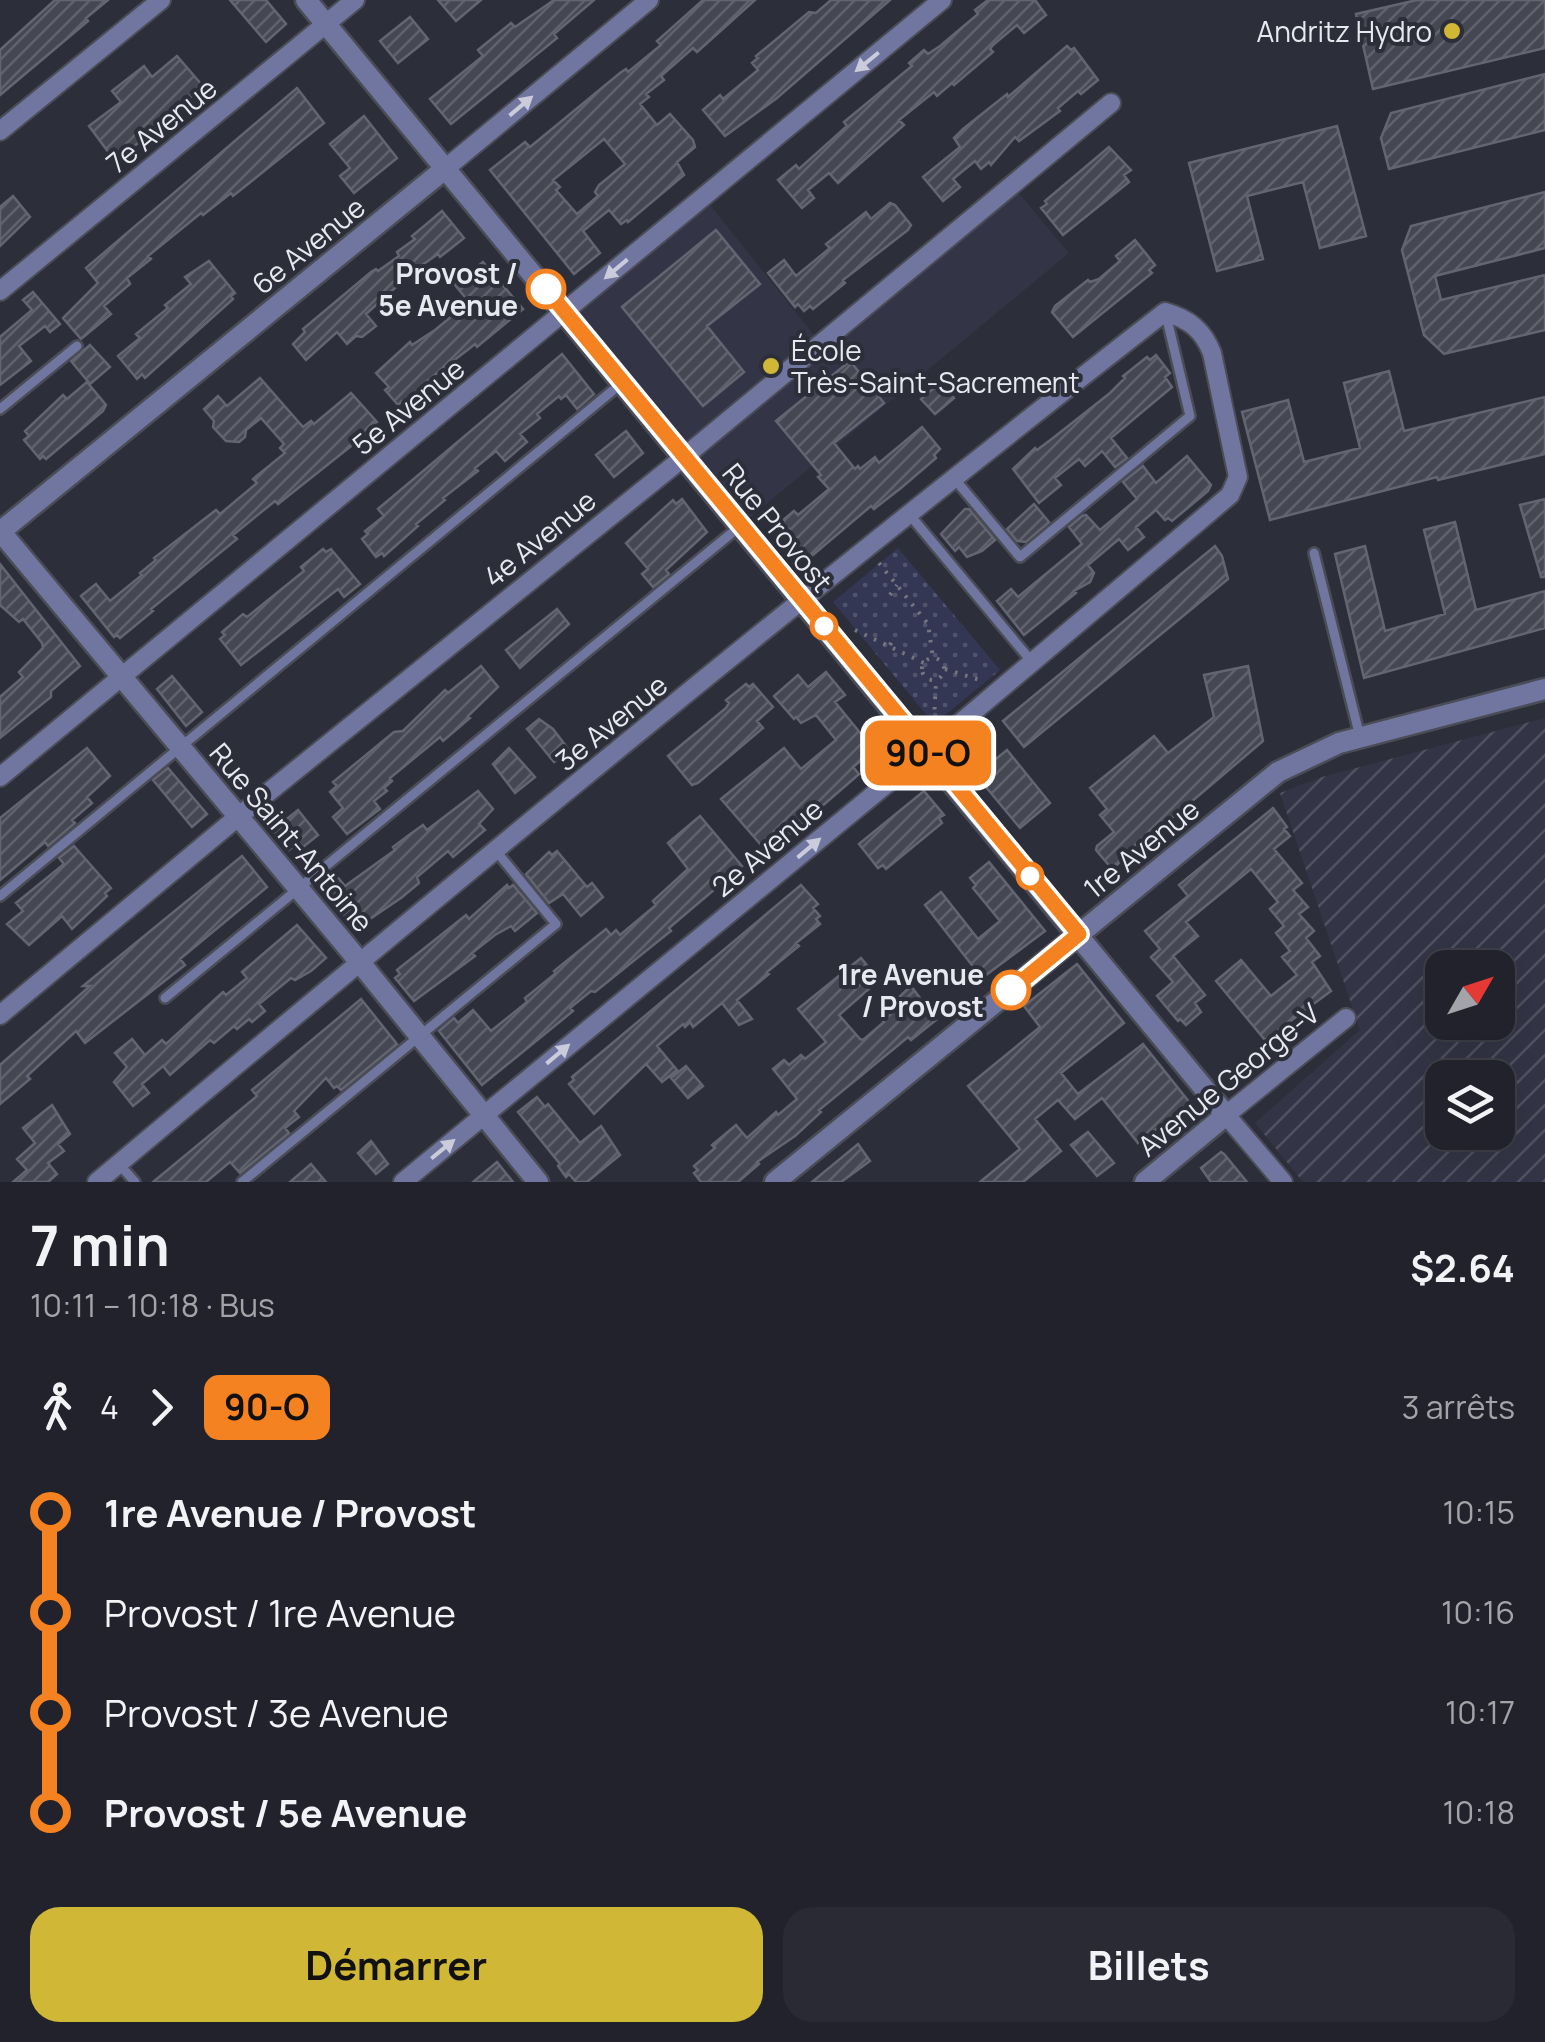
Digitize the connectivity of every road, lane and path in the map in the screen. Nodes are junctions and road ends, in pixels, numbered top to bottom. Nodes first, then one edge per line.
1 (161, 0) edge
2 (306, 0) edge
3 (355, 0) edge
4 (649, 0) edge
5 (942, 0) edge
6 (326, 25) junction
7 (1111, 102) dead end
8 (0, 131) edge
9 (446, 168) junction
10 (0, 291) edge
11 (565, 312) junction
12 (1165, 312) junction
13 (77, 346) dead end
14 (623, 382) junction
15 (0, 409) edge
16 (684, 457) junction
17 (953, 477) junction
18 (909, 514) junction
19 (741, 525) junction
20 (0, 532) edge
21 (1314, 552) dead end
22 (879, 563) dead end
23 (897, 585) junction
24 (890, 595) dead end
25 (803, 601) junction
26 (855, 630) dead end
27 (895, 636) dead end
28 (890, 645) junction
29 (933, 658) junction
30 (1032, 662) junction
31 (924, 663) junction
32 (945, 669) junction
33 (122, 676) junction
34 (936, 681) junction
35 (986, 681) dead end
36 (1545, 689) edge
37 (934, 724) dead end
38 (1360, 737) junction
39 (181, 746) junction
40 (926, 751) junction
41 (0, 777) edge
42 (239, 816) junction
43 (496, 851) junction
44 (300, 889) junction
45 (0, 896) edge
46 (1079, 934) junction
47 (360, 962) junction
48 (165, 998) dead end
49 (0, 1015) edge
50 (1346, 1018) dead end
51 (419, 1036) junction
52 (1226, 1115) junction
53 (483, 1116) junction
54 (119, 1164) junction
55 (97, 1182) edge
56 (134, 1182) edge
57 (242, 1182) edge
58 (404, 1182) edge
59 (538, 1182) edge
60 (774, 1182) edge
61 (1145, 1182) edge
62 (1283, 1182) edge

1 - 8 street
2 - 6 street, Rue Provost
3 - 6 street, 7e Avenue
9 -> 4 street, 6e Avenue
5 -> 11 street, 5e Avenue
6 - 9 street, Rue Provost
6 - 10 street, 7e Avenue
7 - 16 street, 4e Avenue
9 - 11 street, Rue Provost
9 - 20 street, 6e Avenue
11 - 14 street, Rue Provost
11 - 33 street, 5e Avenue
12 - 17 street, 3e Avenue
12 - 17 lane
12 - 30 street, 2e Avenue
13 - 15 lane
14 - 16 street, Rue Provost
14 - 39 lane
16 - 19 street, Rue Provost
16 - 42 street, 4e Avenue
17 - 18 street, 3e Avenue
18 - 25 street, 3e Avenue
18 - 30 lane
19 - 25 street, Rue Provost
19 - 44 lane
20 - 33 street, Rue Saint-Antoine
21 - 38 lane
22 - 23 path
23 - 24 path
23 - 29 path
25 - 40 street, Rue Provost
25 - 43 street, 3e Avenue
26 - 28 path
27 - 28 path
28 - 31 path
29 - 31 path
29 - 32 path
30 - 40 street, 2e Avenue
31 - 34 path
32 - 34 path
32 - 35 path
33 - 39 street, Rue Saint-Antoine
33 - 41 street, 5e Avenue
34 - 37 path
36 - 38 street, 1re Avenue
38 - 46 street, 1re Avenue
39 - 42 street, Rue Saint-Antoine
39 - 45 lane
40 - 46 street, Rue Provost
53 -> 40 street, 2e Avenue
42 - 44 street, Rue Saint-Antoine
42 - 49 street, 4e Avenue
43 - 47 street, 3e Avenue
43 - 51 lane
44 - 47 street, Rue Saint-Antoine
44 - 48 lane
46 - 52 street, Rue Provost
46 - 60 street, 1re Avenue
47 - 51 street, Rue Saint-Antoine
47 - 54 street, 3e Avenue
50 - 52 street, Avenue George-V
51 - 53 street, Rue Saint-Antoine
51 - 57 lane
52 - 61 street, Avenue George-V
52 - 62 street, Rue Provost
58 -> 53 street, 2e Avenue
53 - 59 street, Rue Saint-Antoine
54 - 55 street, 3e Avenue
54 - 56 lane

